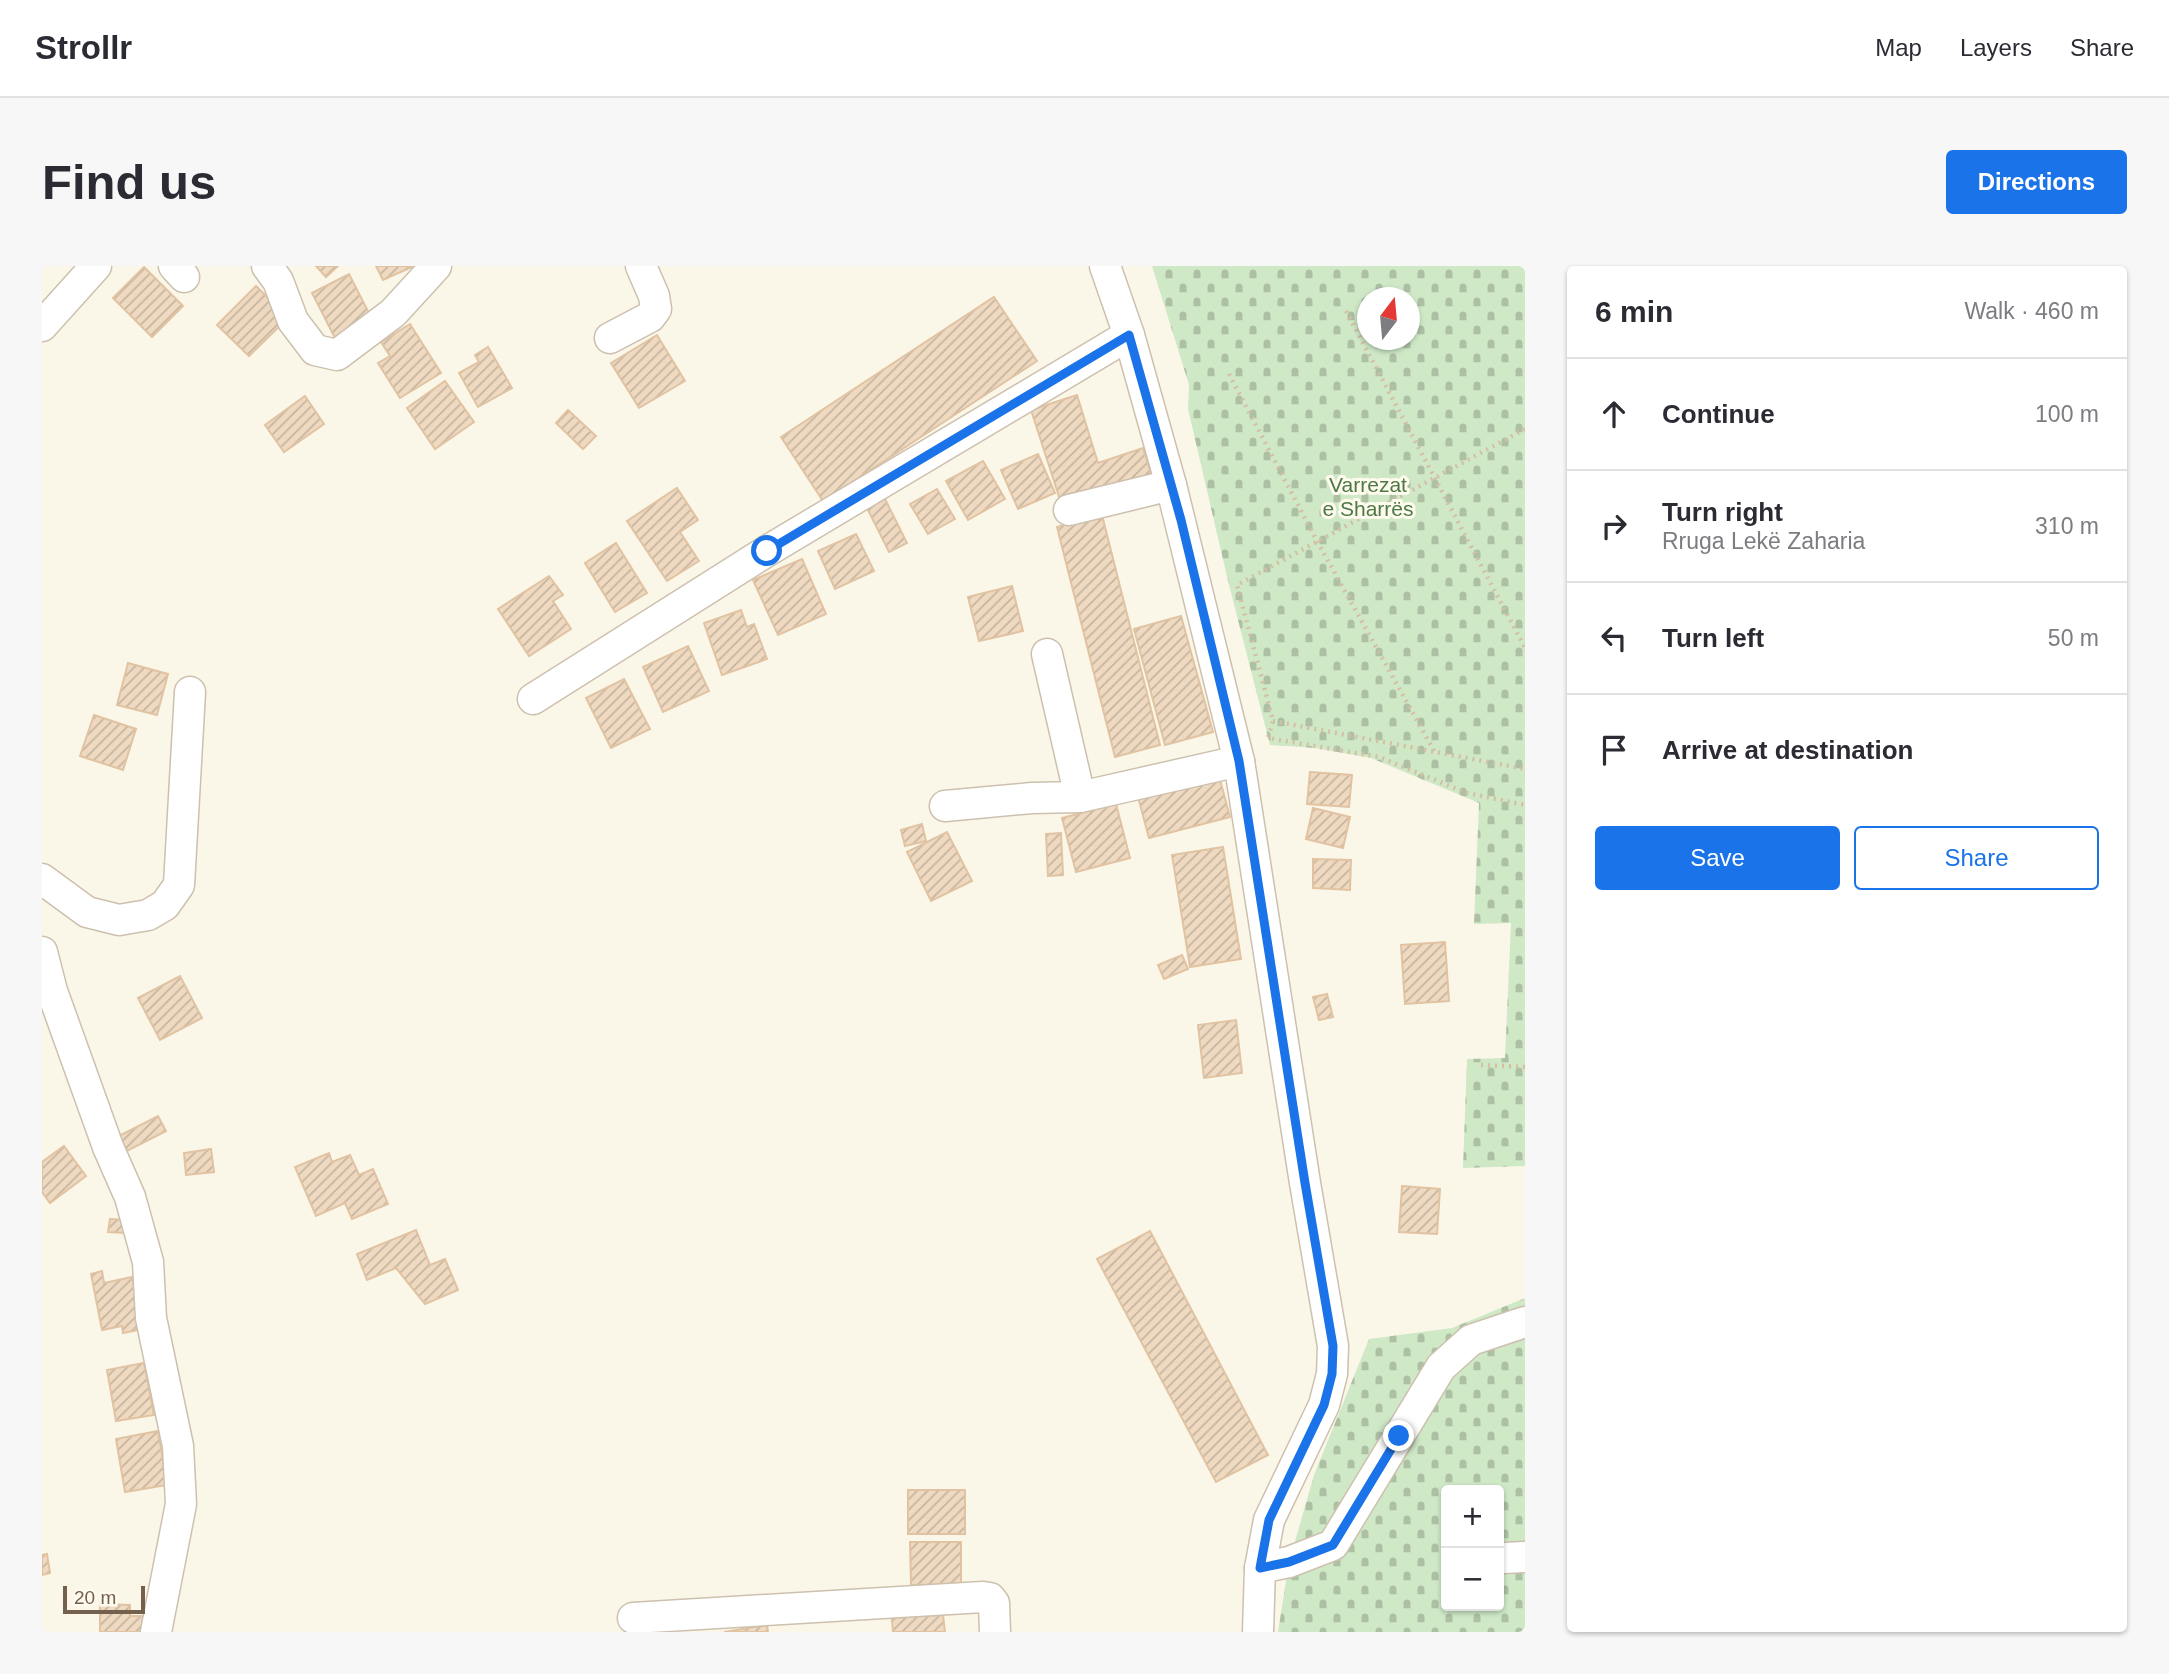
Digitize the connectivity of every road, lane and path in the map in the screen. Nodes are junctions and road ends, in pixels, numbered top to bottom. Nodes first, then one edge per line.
1 (96, 266) edge
2 (267, 266) edge
3 (436, 266) edge
4 (641, 266) edge
5 (1105, 266) edge
6 (1346, 311) dead end
7 (42, 326) edge
8 (1129, 335) junction
9 (610, 338) dead end
10 (1228, 373) dead end
11 (1525, 429) edge
12 (1434, 478) junction
13 (1171, 485) junction
14 (1069, 510) dead end
15 (1317, 541) junction
16 (1525, 648) edge
17 (1047, 654) dead end
18 (190, 692) dead end
19 (533, 699) dead end
20 (1273, 721) junction
21 (1434, 751) junction
22 (1224, 752) junction
23 (1525, 768) edge
24 (1080, 797) junction
25 (945, 806) dead end
26 (1525, 806) edge
27 (42, 879) edge
28 (42, 952) edge
29 (1480, 1065) dead end
30 (1525, 1067) edge
31 (1525, 1322) edge
32 (1260, 1568) junction
33 (633, 1618) dead end
34 (156, 1632) edge
35 (995, 1632) edge
36 (1258, 1632) edge

1 - 7 street
2 - 3 street
4 - 9 street
5 - 8 street
6 - 12 path
8 - 13 street
8 - 19 street
10 - 15 path
11 - 12 path
12 - 15 path
12 - 16 path
13 - 14 street
13 - 22 street
15 - 20 path
15 - 21 path
17 - 24 street
18 - 27 street
20 - 21 path
20 - 26 path
21 - 23 path
22 - 24 street
22 - 32 street
24 - 25 street
28 - 34 street
29 - 30 path
31 - 32 street
32 - 36 street
33 - 35 street

